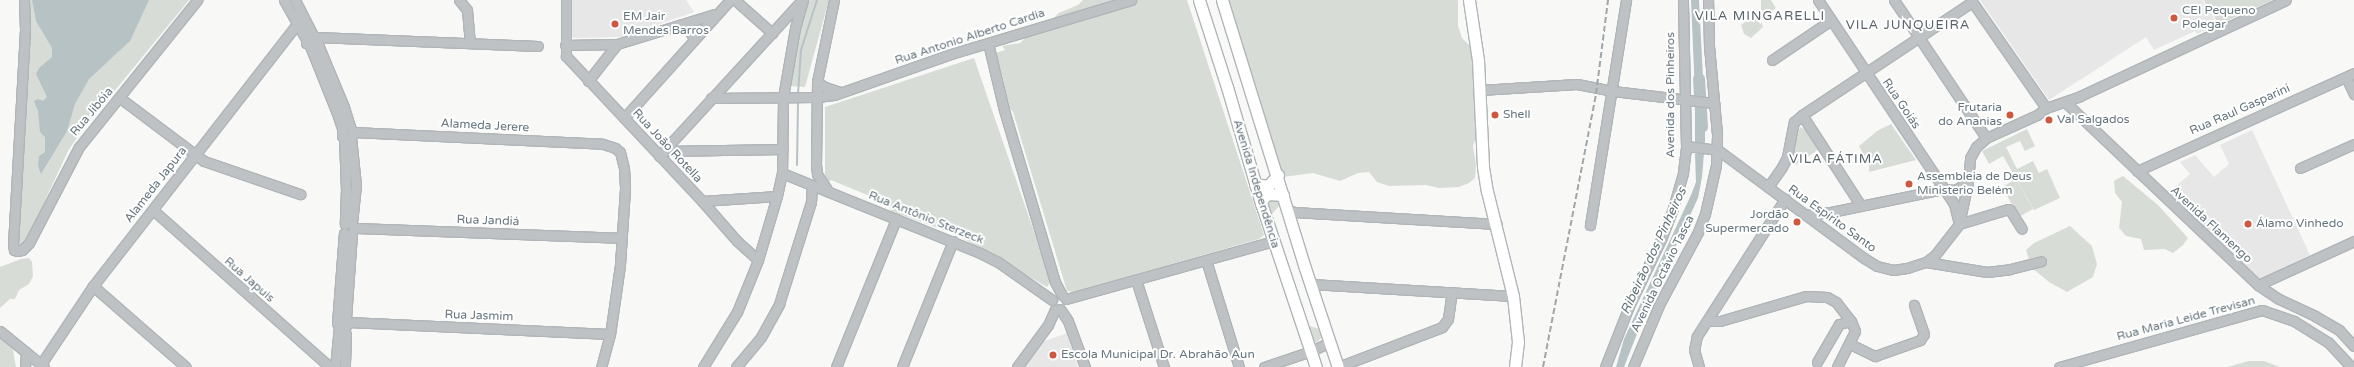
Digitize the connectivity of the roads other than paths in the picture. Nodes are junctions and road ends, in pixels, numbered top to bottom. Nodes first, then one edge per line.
1 (24, 0) edge
2 (197, 0) edge
3 (284, 0) edge
4 (295, 0) edge
5 (459, 0) edge
6 (566, 0) edge
7 (730, 0) edge
8 (735, 0) edge
9 (803, 0) edge
10 (834, 0) edge
11 (1131, 0) edge
12 (1199, 0) edge
13 (1222, 0) edge
14 (1470, 0) edge
15 (1626, 0) edge
16 (1683, 0) edge
17 (1708, 0) edge
18 (1818, 0) edge
19 (1894, 0) edge
20 (2286, 0) edge
21 (1972, 1) edge
22 (717, 13) junction
23 (1831, 20) junction
24 (297, 24) junction
25 (682, 24) junction
26 (779, 25) junction
27 (795, 28) junction
28 (772, 33) junction
29 (694, 38) junction
30 (1920, 38) junction
31 (312, 40) junction
32 (470, 43) junction
33 (988, 43) junction
34 (618, 44) junction
35 (565, 45) junction
36 (538, 46) dead end
37 (1772, 60) dead end
38 (1866, 73) junction
39 (2350, 75) edge
40 (588, 81) junction
41 (817, 82) junction
42 (1480, 90) junction
43 (1613, 91) junction
44 (842, 92) junction
45 (2354, 94) edge
46 (787, 97) junction
47 (813, 97) junction
48 (120, 98) junction
49 (711, 98) junction
50 (1687, 100) junction
51 (2065, 102) junction
52 (1714, 104) junction
53 (2046, 108) junction
54 (1802, 115) junction
55 (624, 118) junction
56 (348, 132) junction
57 (1986, 138) junction
58 (2354, 144) edge
59 (1689, 146) junction
60 (1714, 149) junction
61 (783, 150) junction
62 (662, 154) junction
63 (194, 155) junction
64 (2300, 168) dead end
65 (2137, 170) junction
66 (782, 173) junction
67 (1278, 175) junction
68 (1968, 182) junction
69 (1255, 184) junction
70 (812, 185) junction
71 (1768, 187) junction
72 (1943, 189) junction
73 (829, 192) junction
74 (300, 194) dead end
75 (1284, 195) junction
76 (777, 196) junction
77 (1785, 200) junction
78 (702, 201) junction
79 (1261, 204) junction
80 (1861, 206) junction
81 (152, 210) junction
82 (1288, 210) junction
83 (1831, 212) junction
84 (1806, 215) junction
85 (896, 219) junction
86 (1497, 224) junction
87 (1959, 224) junction
88 (1590, 225) dead end
89 (1819, 226) junction
90 (349, 229) junction
91 (2022, 229) dead end
92 (621, 238) junction
93 (953, 241) junction
94 (1274, 241) junction
95 (2354, 241) edge
96 (758, 260) junction
97 (1206, 260) junction
98 (2041, 261) dead end
99 (1926, 262) junction
100 (1136, 280) junction
101 (1311, 284) junction
102 (2258, 285) junction
103 (93, 286) junction
104 (1452, 292) junction
105 (1513, 296) junction
106 (1059, 302) junction
107 (1836, 302) junction
108 (1914, 305) dead end
109 (1714, 311) junction
110 (1727, 319) junction
111 (1707, 321) junction
112 (1851, 321) junction
113 (343, 323) junction
114 (1838, 324) junction
115 (0, 332) edge
116 (610, 334) junction
117 (1330, 342) junction
118 (1850, 344) junction
119 (2354, 346) edge
120 (1311, 351) junction
121 (26, 352) junction
122 (1817, 362) dead end
123 (43, 366) edge
124 (25, 367) edge
125 (186, 367) edge
126 (330, 367) edge
127 (335, 367) edge
128 (345, 367) edge
129 (601, 367) edge
130 (703, 367) edge
131 (736, 367) edge
132 (836, 367) edge
133 (902, 367) edge
134 (1017, 367) edge
135 (1085, 367) edge
136 (1164, 367) edge
137 (1239, 367) edge
138 (1264, 367) edge
139 (1316, 367) edge
140 (1338, 367) edge
141 (1515, 367) edge
142 (1605, 367) edge
143 (1633, 367) edge
144 (1699, 367) edge
145 (1837, 367) edge
146 (2059, 367) edge
147 (2351, 367) edge

1 - 48 street, Rua Jibóia
2 - 48 street, Rua Jibóia
3 - 24 street
4 - 31 street
5 - 32 street
6 - 35 street
7 - 22 street
8 - 28 street
9 - 26 street
9 - 27 street
10 - 41 street
11 - 33 street, Rua Antonio Alberto Cardia
12 - 69 main road, Avenida Independência
13 - 67 main road, Avenida Independência
14 - 42 main road
15 - 43 street
16 - 50 street, Avenida dos Pinheiros
17 - 52 street, Avenida Octávio Tasca
18 - 23 street, Rua Goiás
19 - 30 street
20 - 51 street, Rua Espírito Santo
21 - 30 street
21 - 53 street
22 - 25 street
22 - 29 street
23 - 37 street
23 - 38 street, Rua Goiás
24 - 31 street
24 - 63 street, Alameda Japura
25 - 29 street
25 - 34 street
26 - 27 street
26 - 28 street
27 - 46 street
28 - 49 street
29 - 55 street
30 - 38 street
30 - 57 street
31 - 32 street
31 - 56 street
32 - 36 street
33 - 44 street, Rua Antonio Alberto Cardia
33 - 106 street
34 - 35 street
34 - 40 street
35 - 40 street, Rua João Rotella
38 - 54 street
38 - 72 street, Rua Goiás
39 - 45 street
39 - 65 street, Rua Raul Gasparini
40 - 55 street, Rua João Rotella
41 - 44 street
41 - 47 street
42 - 43 street
42 - 86 main road
43 - 50 street
43 - 88 street
44 - 47 street, Rua Antonio Alberto Cardia
46 - 47 street, Rua Antonio Alberto Cardia
46 - 49 street, Rua Antonio Alberto Cardia
46 - 61 street
47 - 73 street
48 - 63 street
49 - 62 street
50 - 52 street
50 - 59 street, Avenida dos Pinheiros
51 - 53 street, Rua Espírito Santo
51 - 65 street, Avenida Flamengo
52 - 60 street, Avenida Octávio Tasca
53 - 57 street, Rua Espírito Santo
54 - 71 street
54 - 80 street
55 - 62 street, Rua João Rotella
56 - 90 street
56 - 92 street, Alameda Jerere
57 - 68 street, Rua Espírito Santo
58 - 64 street
59 - 60 street
59 - 142 street, Avenida dos Pinheiros
60 - 71 street, Rua Espírito Santo
60 - 143 street, Avenida Octávio Tasca
61 - 62 street
61 - 66 street
62 - 78 street, Rua João Rotella
63 - 74 street
63 - 81 street, Alameda Japura
65 - 102 street, Avenida Flamengo
66 - 70 street, Rua Antônio Sterzeck
66 - 76 street
67 - 69 main road
67 - 75 main road, Avenida Independência
68 - 72 street
68 - 87 street, Rua Espírito Santo
69 - 79 main road, Avenida Independência
70 - 73 street, Rua Antônio Sterzeck
70 - 131 street
71 - 77 street, Rua Espírito Santo
72 - 80 street
72 - 87 street, Rua Goiás
73 - 85 street, Rua Antônio Sterzeck
75 - 79 main road
75 - 82 main road, Avenida Independência
76 - 78 street
76 - 96 street
77 - 84 street, Rua Espírito Santo
77 - 109 street
78 - 96 street, Rua João Rotella
79 - 94 main road, Avenida Independência
80 - 83 street
81 - 103 street, Alameda Japura
81 - 126 street, Rua Japuis
82 - 86 street
82 - 101 main road, Avenida Independência
83 - 84 street
83 - 89 street
84 - 89 street, Rua Espírito Santo
85 - 93 street, Rua Antônio Sterzeck
85 - 132 street
86 - 105 main road
87 - 91 street
87 - 99 street, Rua Espírito Santo
89 - 99 street, Rua Espírito Santo
90 - 92 street, Rua Jandiá
90 - 113 street
92 - 116 street
93 - 106 street, Rua Antônio Sterzeck
93 - 133 street
94 - 97 street
94 - 120 main road, Avenida Independência
95 - 102 street
96 - 130 street
97 - 100 street
97 - 137 street
98 - 99 street
100 - 106 street
100 - 136 street
101 - 104 street
101 - 117 main road, Avenida Independência
102 - 119 street, Avenida Flamengo
103 - 123 street, Alameda Japura
103 - 125 street
104 - 105 street
104 - 140 street
105 - 141 main road
106 - 134 street
106 - 135 street
107 - 110 street
107 - 112 street
107 - 114 street
108 - 118 street
109 - 110 street
109 - 111 street
110 - 111 street
111 - 144 street
112 - 114 street
112 - 118 street
113 - 116 street, Rua Jasmim
113 - 127 street
113 - 128 street
114 - 122 street
115 - 121 street
116 - 129 street
117 - 120 street
117 - 140 main road, Avenida Independência
118 - 145 street
120 - 138 street
120 - 139 main road, Avenida Independência
121 - 123 street
121 - 124 street
146 - 147 street, Rua Maria Leide Trevisan

